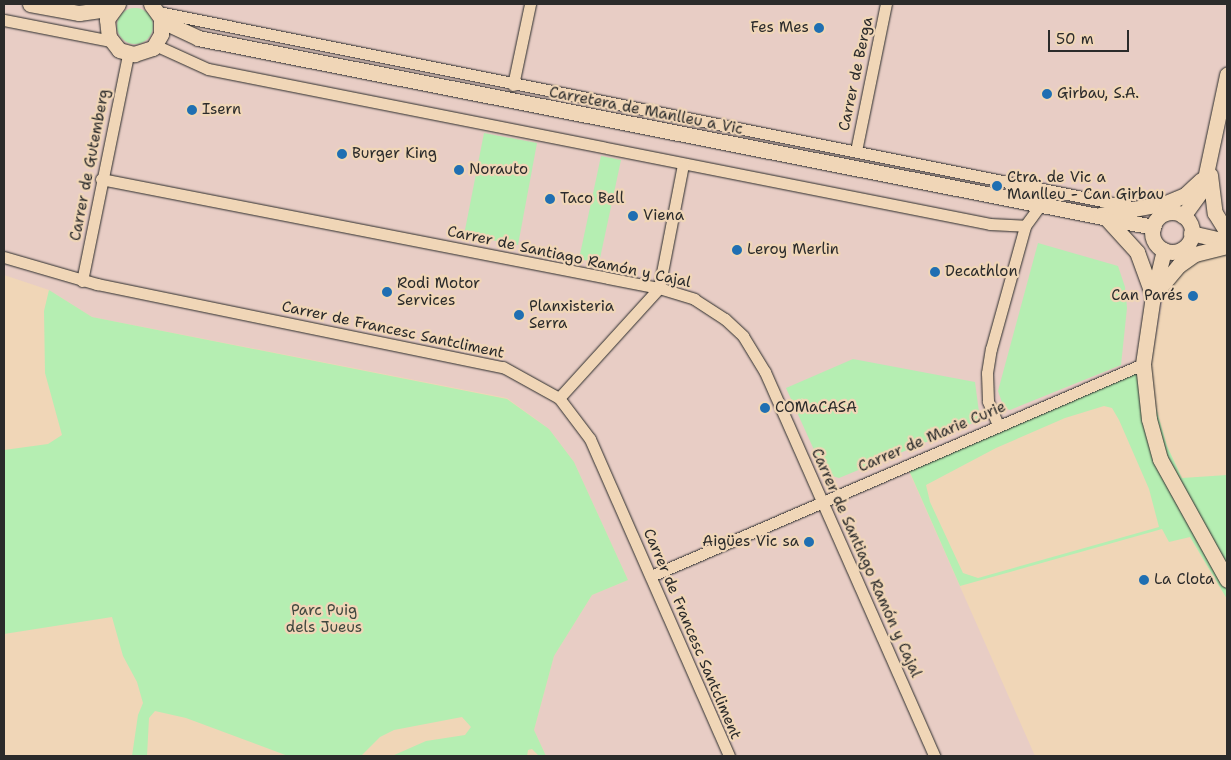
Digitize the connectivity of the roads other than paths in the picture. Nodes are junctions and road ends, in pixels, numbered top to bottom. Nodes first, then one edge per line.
1 (30, 4) edge
2 (530, 4) edge
3 (886, 4) edge
4 (116, 5) edge
5 (157, 12) edge
6 (79, 13) junction
7 (4, 20) edge
8 (109, 36) junction
9 (189, 36) junction
10 (156, 44) junction
11 (128, 54) junction
12 (1227, 75) edge
13 (513, 85) junction
14 (856, 151) junction
15 (683, 165) junction
16 (1208, 170) junction
17 (101, 179) junction
18 (1040, 206) junction
19 (1134, 207) junction
20 (1184, 216) junction
21 (1101, 218) junction
22 (1025, 226) junction
23 (1153, 227) junction
24 (1227, 232) edge
25 (1191, 233) junction
26 (1227, 241) edge
27 (1227, 246) edge
28 (1164, 250) junction
29 (4, 257) edge
30 (82, 281) junction
31 (659, 288) junction
32 (1153, 296) junction
33 (1143, 364) junction
34 (559, 398) junction
35 (998, 425) junction
36 (824, 500) junction
37 (651, 576) junction
38 (1227, 580) edge
39 (728, 756) edge
40 (934, 756) edge

1 - 6 street
2 - 13 street
3 - 14 street, Carrer de Berga
4 - 6 street
4 - 8 street
5 - 9 street, Carretera de Manlleu a Vic
5 - 10 street
5 - 13 street, Carretera de Manlleu a Vic
6 - 8 street
7 - 8 street
8 - 11 street
9 - 10 street, Carretera de Manlleu a Vic
9 - 18 street, Carretera de Manlleu a Vic
10 - 11 street, Carretera de Manlleu a Vic
10 - 15 street
11 - 17 street, Carrer de Gutemberg
12 - 16 street
13 - 14 street, Carretera de Manlleu a Vic
14 - 19 street, Carretera de Manlleu a Vic
15 - 22 street
15 - 31 street
16 - 19 street, Carretera de Manlleu a Vic
16 - 20 street
16 - 24 street
17 - 30 street, Carrer de Gutemberg
17 - 31 street, Carrer de Santiago Ramón y Cajal
18 - 21 street, Carretera de Manlleu a Vic
18 - 22 street
19 - 21 street, Carretera de Manlleu a Vic
20 - 23 street
20 - 25 street
21 - 23 street, Carretera de Manlleu a Vic
21 - 32 street
22 - 35 street
23 - 28 street
25 - 26 street
25 - 28 street
27 - 32 street
28 - 32 street
29 - 30 street, Carrer de Francesc Santcliment
30 - 34 street, Carrer de Francesc Santcliment
31 - 34 street
31 - 36 street, Carrer de Santiago Ramón y Cajal
32 - 33 street
33 - 35 street, Carrer de Marie Curie
33 - 38 street
34 - 37 street, Carrer de Francesc Santcliment
35 - 36 street, Carrer de Marie Curie
36 - 37 street, Carrer de Marie Curie
36 - 40 street, Carrer de Santiago Ramón y Cajal
37 - 39 street, Carrer de Francesc Santcliment

